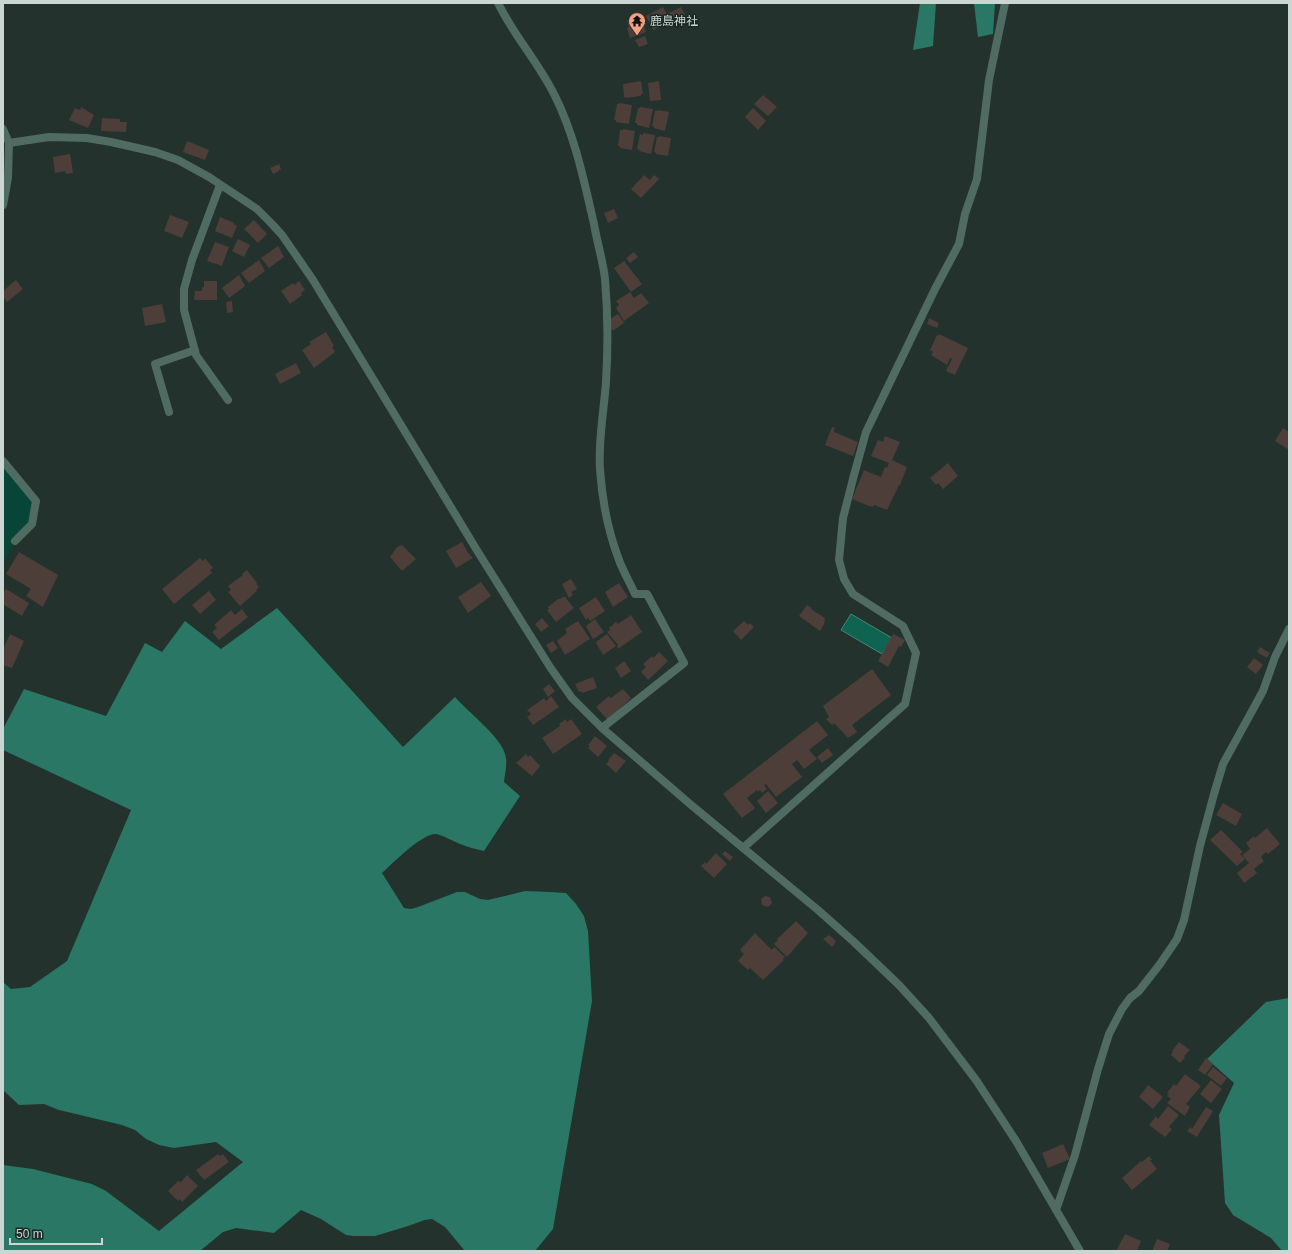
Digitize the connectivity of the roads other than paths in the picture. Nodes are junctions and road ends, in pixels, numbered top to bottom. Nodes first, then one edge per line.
1 (498, 3) edge
2 (1005, 3) edge
3 (3, 129) edge
4 (9, 143) junction
5 (220, 185) junction
6 (3, 205) edge
7 (195, 350) junction
8 (228, 400) dead end
9 (169, 412) dead end
10 (3, 461) edge
11 (16, 541) dead end
12 (1289, 629) edge
13 (602, 728) junction
14 (743, 848) junction
15 (1056, 1210) junction
16 (1080, 1251) edge

1 - 13 street
2 - 14 street
3 - 4 street
4 - 5 street
4 - 6 street
5 - 7 street
5 - 13 street
7 - 8 street
7 - 9 street
10 - 11 street
12 - 15 street
13 - 14 street
14 - 15 street
15 - 16 street

